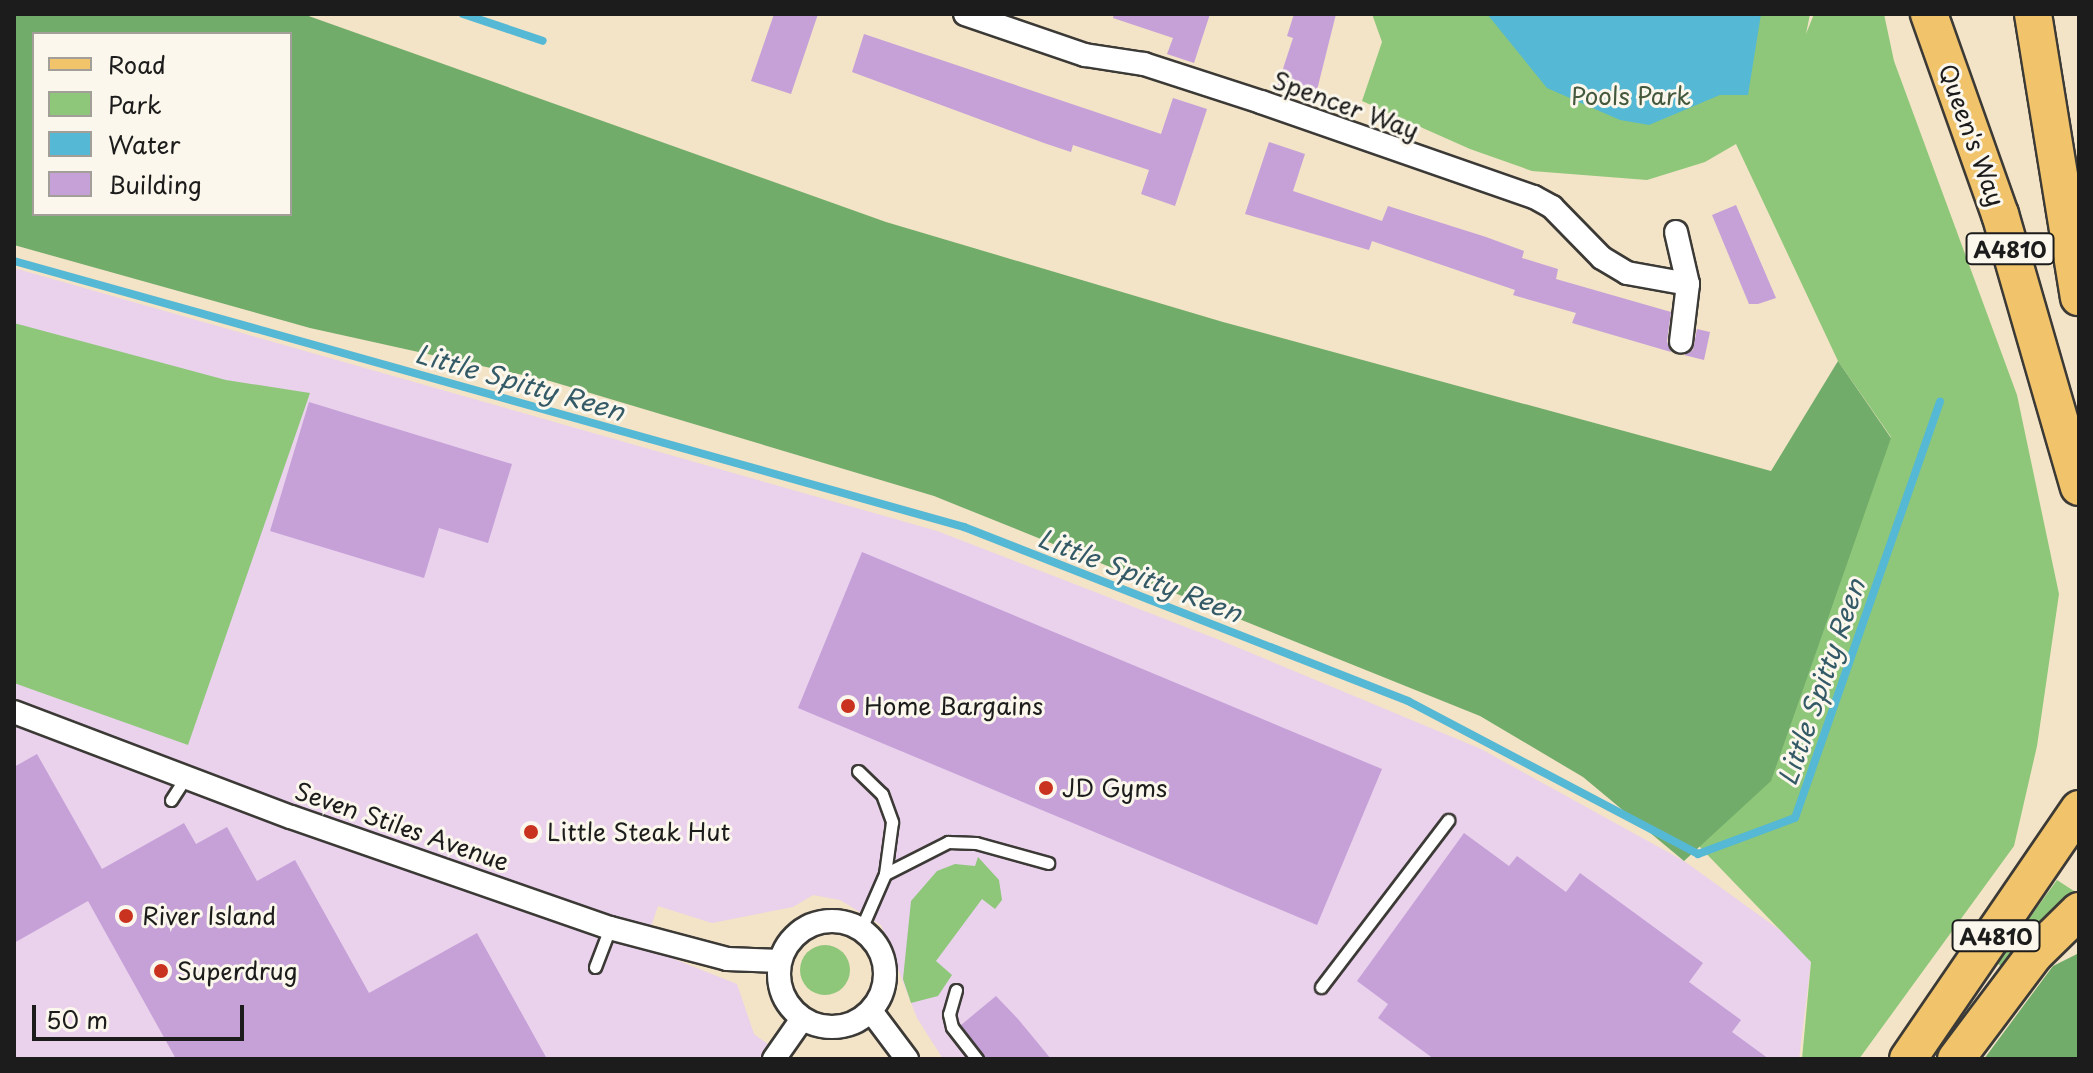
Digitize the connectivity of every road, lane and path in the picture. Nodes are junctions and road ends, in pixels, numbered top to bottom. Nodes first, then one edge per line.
1 (965, 14) edge
2 (1929, 14) edge
3 (2033, 14) edge
4 (1676, 232) dead end
5 (1688, 284) junction
6 (2079, 297) edge
7 (1681, 342) dead end
8 (2079, 487) edge
9 (14, 712) edge
10 (858, 771) dead end
11 (186, 777) junction
12 (171, 800) dead end
13 (2079, 809) edge
14 (1448, 820) dead end
15 (1048, 863) dead end
16 (885, 874) junction
17 (2079, 911) edge
18 (610, 928) junction
19 (861, 929) junction
20 (780, 961) junction
21 (595, 967) dead end
22 (1321, 987) dead end
23 (956, 990) dead end
24 (871, 1011) junction
25 (802, 1019) junction
26 (774, 1059) edge
27 (907, 1059) edge
28 (977, 1059) edge
29 (1908, 1059) edge
30 (1956, 1059) edge

1 - 5 street, Spencer Way
2 - 8 main road, Queen's Way / A4810
3 - 6 main road, A4810
4 - 5 street
5 - 7 street
9 - 11 street, Seven Stiles Avenue
10 - 16 lane
11 - 12 lane
11 - 18 street, Seven Stiles Avenue
13 - 29 main road, A4810
14 - 22 lane
15 - 16 lane
16 - 19 lane
17 - 30 main road, A4810
18 - 20 street, Seven Stiles Avenue
18 - 21 lane
19 - 20 street
19 - 24 street
20 - 25 street
23 - 28 lane
24 - 25 street
24 - 27 street
25 - 26 street

